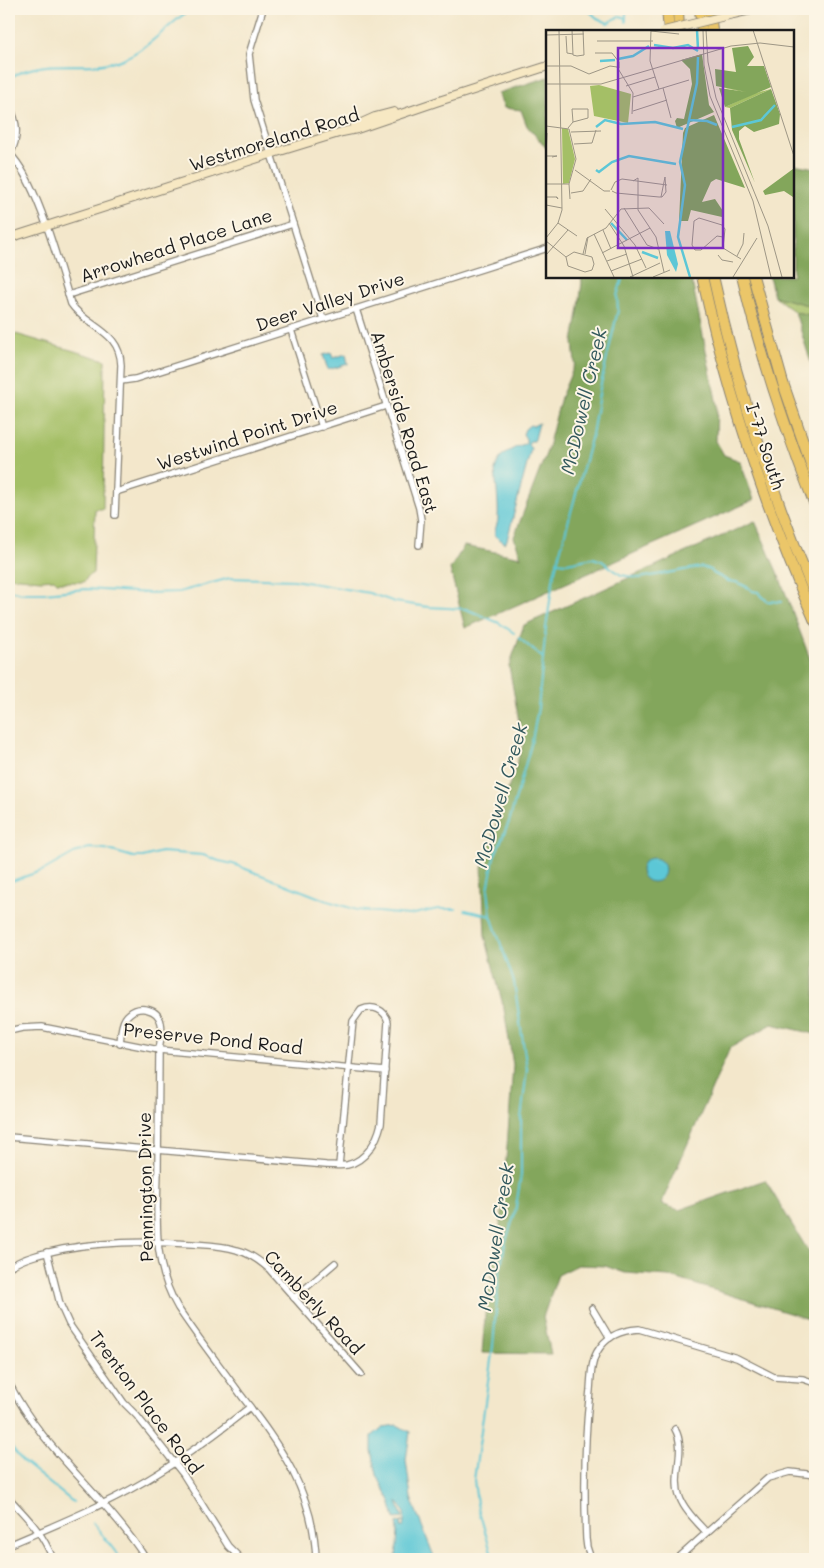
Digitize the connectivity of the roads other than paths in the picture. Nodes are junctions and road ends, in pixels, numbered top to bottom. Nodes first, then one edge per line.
1 (263, 9) edge
2 (668, 9) edge
3 (678, 9) edge
4 (700, 9) edge
5 (710, 9) edge
6 (755, 9) edge
7 (668, 30) edge
8 (669, 30) edge
9 (679, 30) edge
10 (702, 30) edge
11 (712, 30) edge
12 (546, 67) edge
13 (9, 106) edge
14 (9, 154) edge
15 (271, 154) junction
16 (292, 224) junction
17 (46, 226) junction
18 (9, 238) edge
19 (546, 249) edge
20 (702, 278) edge
21 (713, 278) edge
22 (743, 278) edge
23 (754, 278) edge
24 (68, 295) junction
25 (356, 309) junction
26 (323, 319) junction
27 (291, 330) junction
28 (120, 381) junction
29 (386, 406) junction
30 (322, 427) junction
31 (815, 476) edge
32 (116, 492) junction
33 (815, 505) edge
34 (115, 515) dead end
35 (419, 545) dead end
36 (815, 595) edge
37 (815, 621) edge
38 (9, 1031) edge
39 (120, 1044) junction
40 (159, 1050) junction
41 (349, 1068) junction
42 (385, 1071) junction
43 (9, 1137) edge
44 (158, 1149) junction
45 (340, 1165) junction
46 (158, 1242) junction
47 (47, 1252) junction
48 (335, 1263) dead end
49 (9, 1268) edge
50 (294, 1298) junction
51 (592, 1308) dead end
52 (610, 1338) junction
53 (361, 1374) dead end
54 (9, 1383) edge
55 (815, 1383) edge
56 (250, 1407) junction
57 (675, 1429) dead end
58 (175, 1462) junction
59 (815, 1475) edge
60 (9, 1498) edge
61 (102, 1504) junction
62 (39, 1532) junction
63 (706, 1532) junction
64 (9, 1545) edge
65 (53, 1559) edge
66 (146, 1559) edge
67 (241, 1559) edge
68 (316, 1559) edge
69 (591, 1559) edge
70 (677, 1559) edge

1 - 15 street
2 - 8 highway
3 - 9 highway
4 - 10 highway
5 - 11 highway
6 - 7 street, bridge
12 - 15 street, Westmoreland Road
13 - 14 street
14 - 17 street
15 - 16 street
15 - 17 street, Westmoreland Road
16 - 24 street, Arrowhead Place Lane
16 - 26 street
17 - 18 street, Westmoreland Road
17 - 24 street
19 - 25 street, Deer Valley Drive
20 - 37 highway, I-77 South
21 - 36 highway
22 - 33 highway
23 - 31 highway
24 - 28 street
25 - 26 street, Deer Valley Drive
25 - 29 street, Amberside Road East
26 - 27 street, Deer Valley Drive
27 - 28 street, Deer Valley Drive
27 - 30 street
28 - 32 street
29 - 30 street, Westwind Point Drive
29 - 35 street, Amberside Road East
30 - 32 street, Westwind Point Drive
32 - 34 street
38 - 39 street, Preserve Pond Road
39 - 40 street, Preserve Pond Road
39 - 40 street, Pennington Drive
40 - 41 street, Preserve Pond Road
40 - 44 street, Pennington Drive
41 - 42 street, Preserve Pond Road
41 - 42 street
41 - 45 street
42 - 45 street
43 - 44 street
44 - 45 street
44 - 46 street, Pennington Drive
46 - 47 street, Camberly Road
46 - 50 street, Camberly Road
46 - 56 street, Pennington Drive
47 - 49 street, Camberly Road
47 - 58 street, Trenton Place Road
48 - 50 street
50 - 53 street, Camberly Road
51 - 52 street
52 - 55 street
52 - 69 street
54 - 61 street
56 - 58 street
56 - 68 street, Pennington Drive
57 - 63 street
58 - 61 street
58 - 67 street, Trenton Place Road
59 - 63 street
60 - 62 street
61 - 62 street
61 - 66 street
62 - 64 street
62 - 65 street
63 - 70 street

